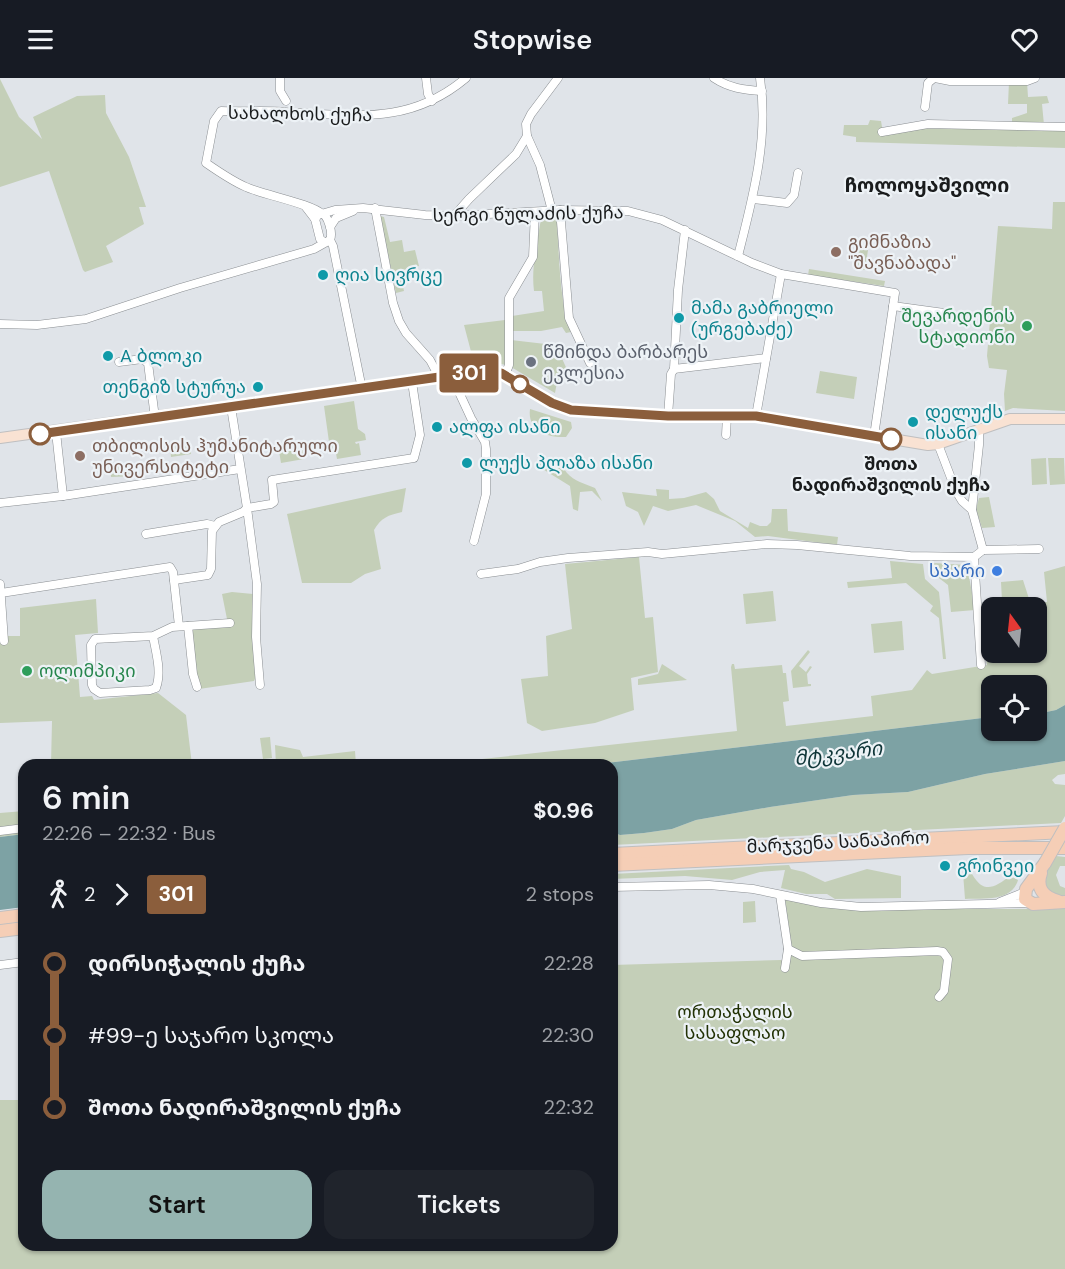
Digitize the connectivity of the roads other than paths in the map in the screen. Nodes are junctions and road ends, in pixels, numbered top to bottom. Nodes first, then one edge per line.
1 (280, 78) edge
2 (426, 78) edge
3 (466, 78) edge
4 (558, 78) edge
5 (714, 78) edge
6 (760, 78) edge
7 (935, 78) edge
8 (1035, 78) edge
9 (762, 91) junction
10 (286, 101) dead end
11 (432, 101) junction
12 (925, 107) dead end
13 (1065, 127) edge
14 (882, 132) dead end
15 (526, 136) junction
16 (798, 173) dead end
17 (753, 199) junction
18 (363, 208) junction
19 (375, 208) junction
20 (556, 211) junction
21 (536, 212) junction
22 (321, 216) junction
23 (454, 216) junction
24 (330, 227) junction
25 (685, 230) junction
26 (319, 234) junction
27 (327, 241) junction
28 (304, 251) junction
29 (738, 256) junction
30 (781, 274) junction
31 (893, 306) junction
32 (944, 313) dead end
33 (0, 324) edge
34 (766, 358) junction
35 (119, 362) dead end
36 (590, 363) dead end
37 (674, 369) junction
38 (505, 375) junction
39 (445, 376) junction
40 (412, 382) junction
41 (362, 389) junction
42 (231, 407) junction
43 (668, 416) junction
44 (727, 416) junction
45 (756, 416) junction
46 (155, 418) junction
47 (1065, 418) edge
48 (979, 429) junction
49 (56, 432) junction
50 (726, 435) dead end
51 (874, 436) junction
52 (0, 438) edge
53 (938, 444) junction
54 (240, 469) junction
55 (63, 496) junction
56 (0, 503) edge
57 (247, 508) junction
58 (972, 510) junction
59 (215, 526) junction
60 (146, 534) dead end
61 (474, 541) dead end
62 (1039, 549) dead end
63 (983, 550) junction
64 (974, 557) junction
65 (481, 574) dead end
66 (174, 580) junction
67 (0, 584) edge
68 (1, 593) edge
69 (230, 623) dead end
70 (179, 626) junction
71 (188, 626) junction
72 (153, 636) junction
73 (4, 641) dead end
74 (981, 665) dead end
75 (260, 685) dead end
76 (197, 687) dead end
77 (18, 829) edge
78 (1065, 830) edge
79 (0, 831) edge
80 (1065, 848) edge
81 (618, 854) edge
82 (618, 866) edge
83 (618, 886) edge
84 (1033, 894) junction
85 (780, 895) junction
86 (1063, 902) edge
87 (987, 904) junction
88 (18, 916) edge
89 (0, 918) edge
90 (18, 929) edge
91 (0, 931) edge
92 (788, 949) junction
93 (18, 963) edge
94 (0, 965) edge
95 (785, 968) dead end
96 (939, 997) dead end

1 - 10 street
2 - 11 street
3 - 11 street
4 - 15 street
5 - 9 street
6 - 9 street
7 - 8 street
7 - 12 street
9 - 17 street
11 - 22 street, სახალხოს ქუჩა
13 - 14 street
15 - 20 street
15 - 23 street
16 - 17 street
17 - 29 street
18 - 19 street, სერგი წულაძის ქუჩა
18 - 22 street, სერგი წულაძის ქუჩა
18 - 24 street, სერგი წულაძის ქუჩა
19 - 23 street, სერგი წულაძის ქუჩა
19 - 39 street
20 - 21 street, სერგი წულაძის ქუჩა
20 - 25 street, სერგი წულაძის ქუჩა
20 - 36 street
21 - 23 street, სერგი წულაძის ქუჩა
21 - 38 street
22 - 24 street
22 - 26 street
24 - 27 street
25 - 29 street, სერგი წულაძის ქუჩა
25 - 37 street
26 - 27 street
26 - 28 street
27 - 28 street
27 - 41 street
28 - 33 street
29 - 30 street, სერგი წულაძის ქუჩა
30 - 31 street, სერგი წულაძის ქუჩა
30 - 34 street
31 - 32 street
31 - 51 street
34 - 37 street
34 - 45 street
35 - 46 street
37 - 43 street
38 - 39 main road
38 - 43 main road
39 - 40 main road
39 - 61 street
40 - 41 main road
40 - 57 street
41 - 42 main road
42 - 46 main road
42 - 54 street
43 - 44 main road
44 - 45 main road
44 - 50 street
45 - 51 main road
46 - 49 main road
47 - 48 main road
48 - 53 main road
48 - 58 street
49 - 52 main road
49 - 55 street
51 - 53 main road
53 - 58 street
54 - 55 street
54 - 57 street
55 - 56 street
57 - 59 street
57 - 75 street
58 - 63 street
59 - 60 street
59 - 66 street
62 - 63 street
63 - 64 street
64 - 65 street
64 - 74 street
66 - 68 street
66 - 70 street
67 - 68 street
68 - 73 street
69 - 71 street
70 - 71 street
70 - 72 street
71 - 76 street
72 - 72 street
77 - 79 street
78 - 81 highway, მარჯვენა სანაპირო
78 - 84 highway, bridge
80 - 82 highway, მარჯვენა სანაპირო
83 - 85 street
84 - 86 highway
84 - 87 street
84 - 87 street
85 - 87 street
85 - 92 street
88 - 89 highway
90 - 91 highway
92 - 95 street
92 - 96 street
93 - 94 street

